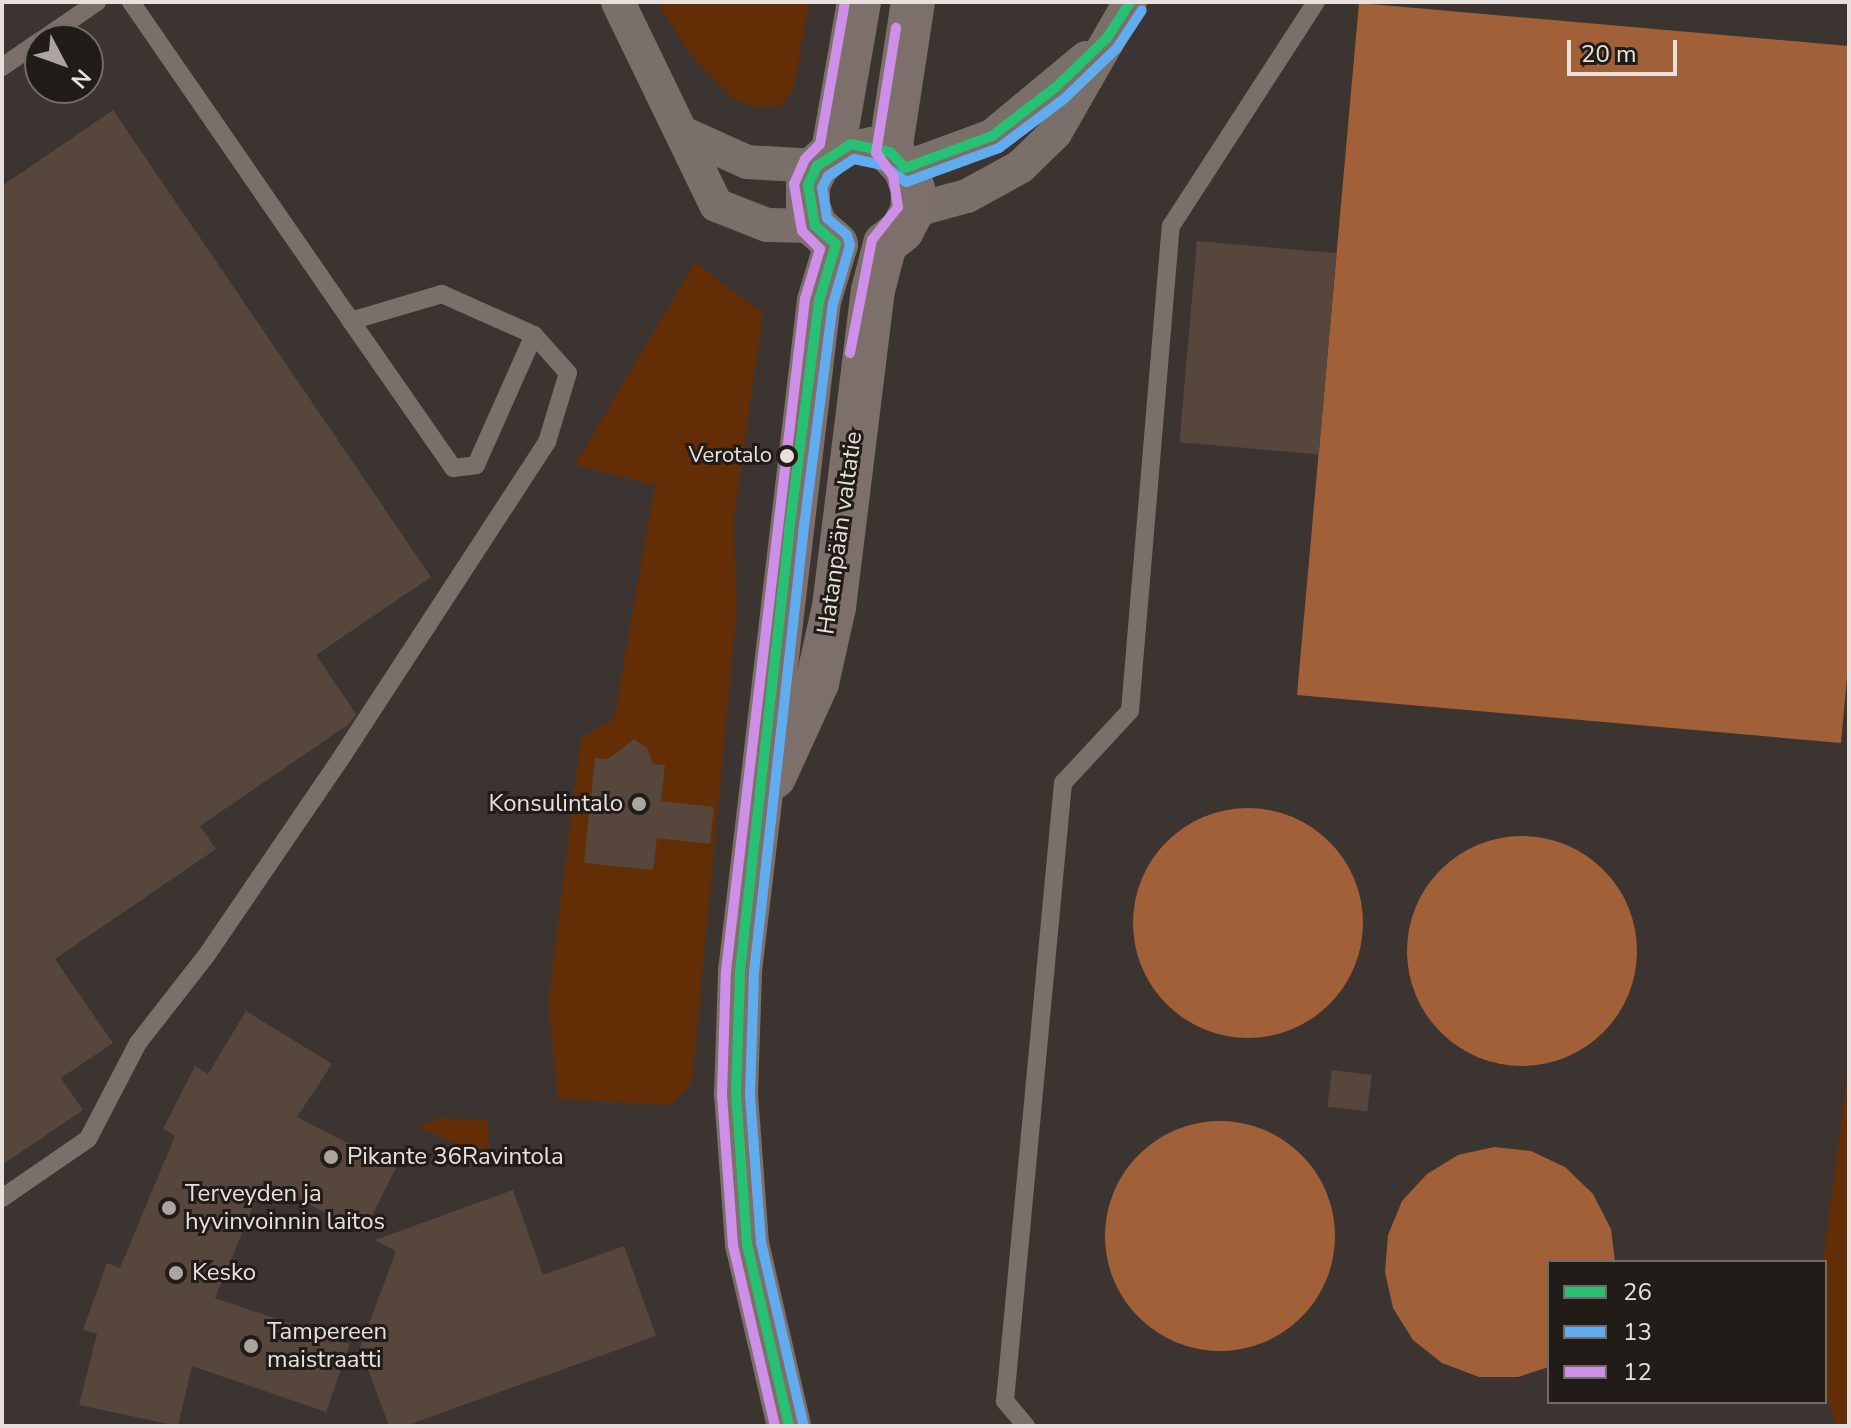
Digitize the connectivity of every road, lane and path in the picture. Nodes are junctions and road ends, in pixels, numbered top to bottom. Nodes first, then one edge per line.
1 (97, 2) edge
2 (131, 2) edge
3 (618, 2) edge
4 (859, 2) edge
5 (913, 2) edge
6 (1130, 2) edge
7 (1316, 2) edge
8 (65, 24) edge
9 (1107, 38) junction
10 (24, 52) edge
11 (2, 67) edge
12 (685, 134) junction
13 (825, 158) junction
14 (898, 160) junction
15 (912, 211) junction
16 (826, 235) junction
17 (885, 244) junction
18 (351, 321) junction
19 (534, 335) junction
20 (759, 810) junction
21 (2, 1198) edge
22 (789, 1426) edge
23 (1026, 1426) edge

1 - 8 lane
2 - 18 lane
3 - 12 street
4 - 13 main road, Hatanpään valtatie
5 - 14 main road
6 - 9 street
7 - 23 lane
9 - 14 street
9 - 15 street
10 - 11 lane
12 - 13 street
12 - 16 street
13 - 14 street
13 - 16 main road, Hatanpään valtatie
14 - 15 main road
15 - 17 main road
16 - 17 street
16 - 20 main road, Hatanpään valtatie
17 - 20 main road, Hatanpään valtatie
18 - 19 lane
18 - 19 lane
19 - 21 lane
20 - 22 main road, Hatanpään valtatie

